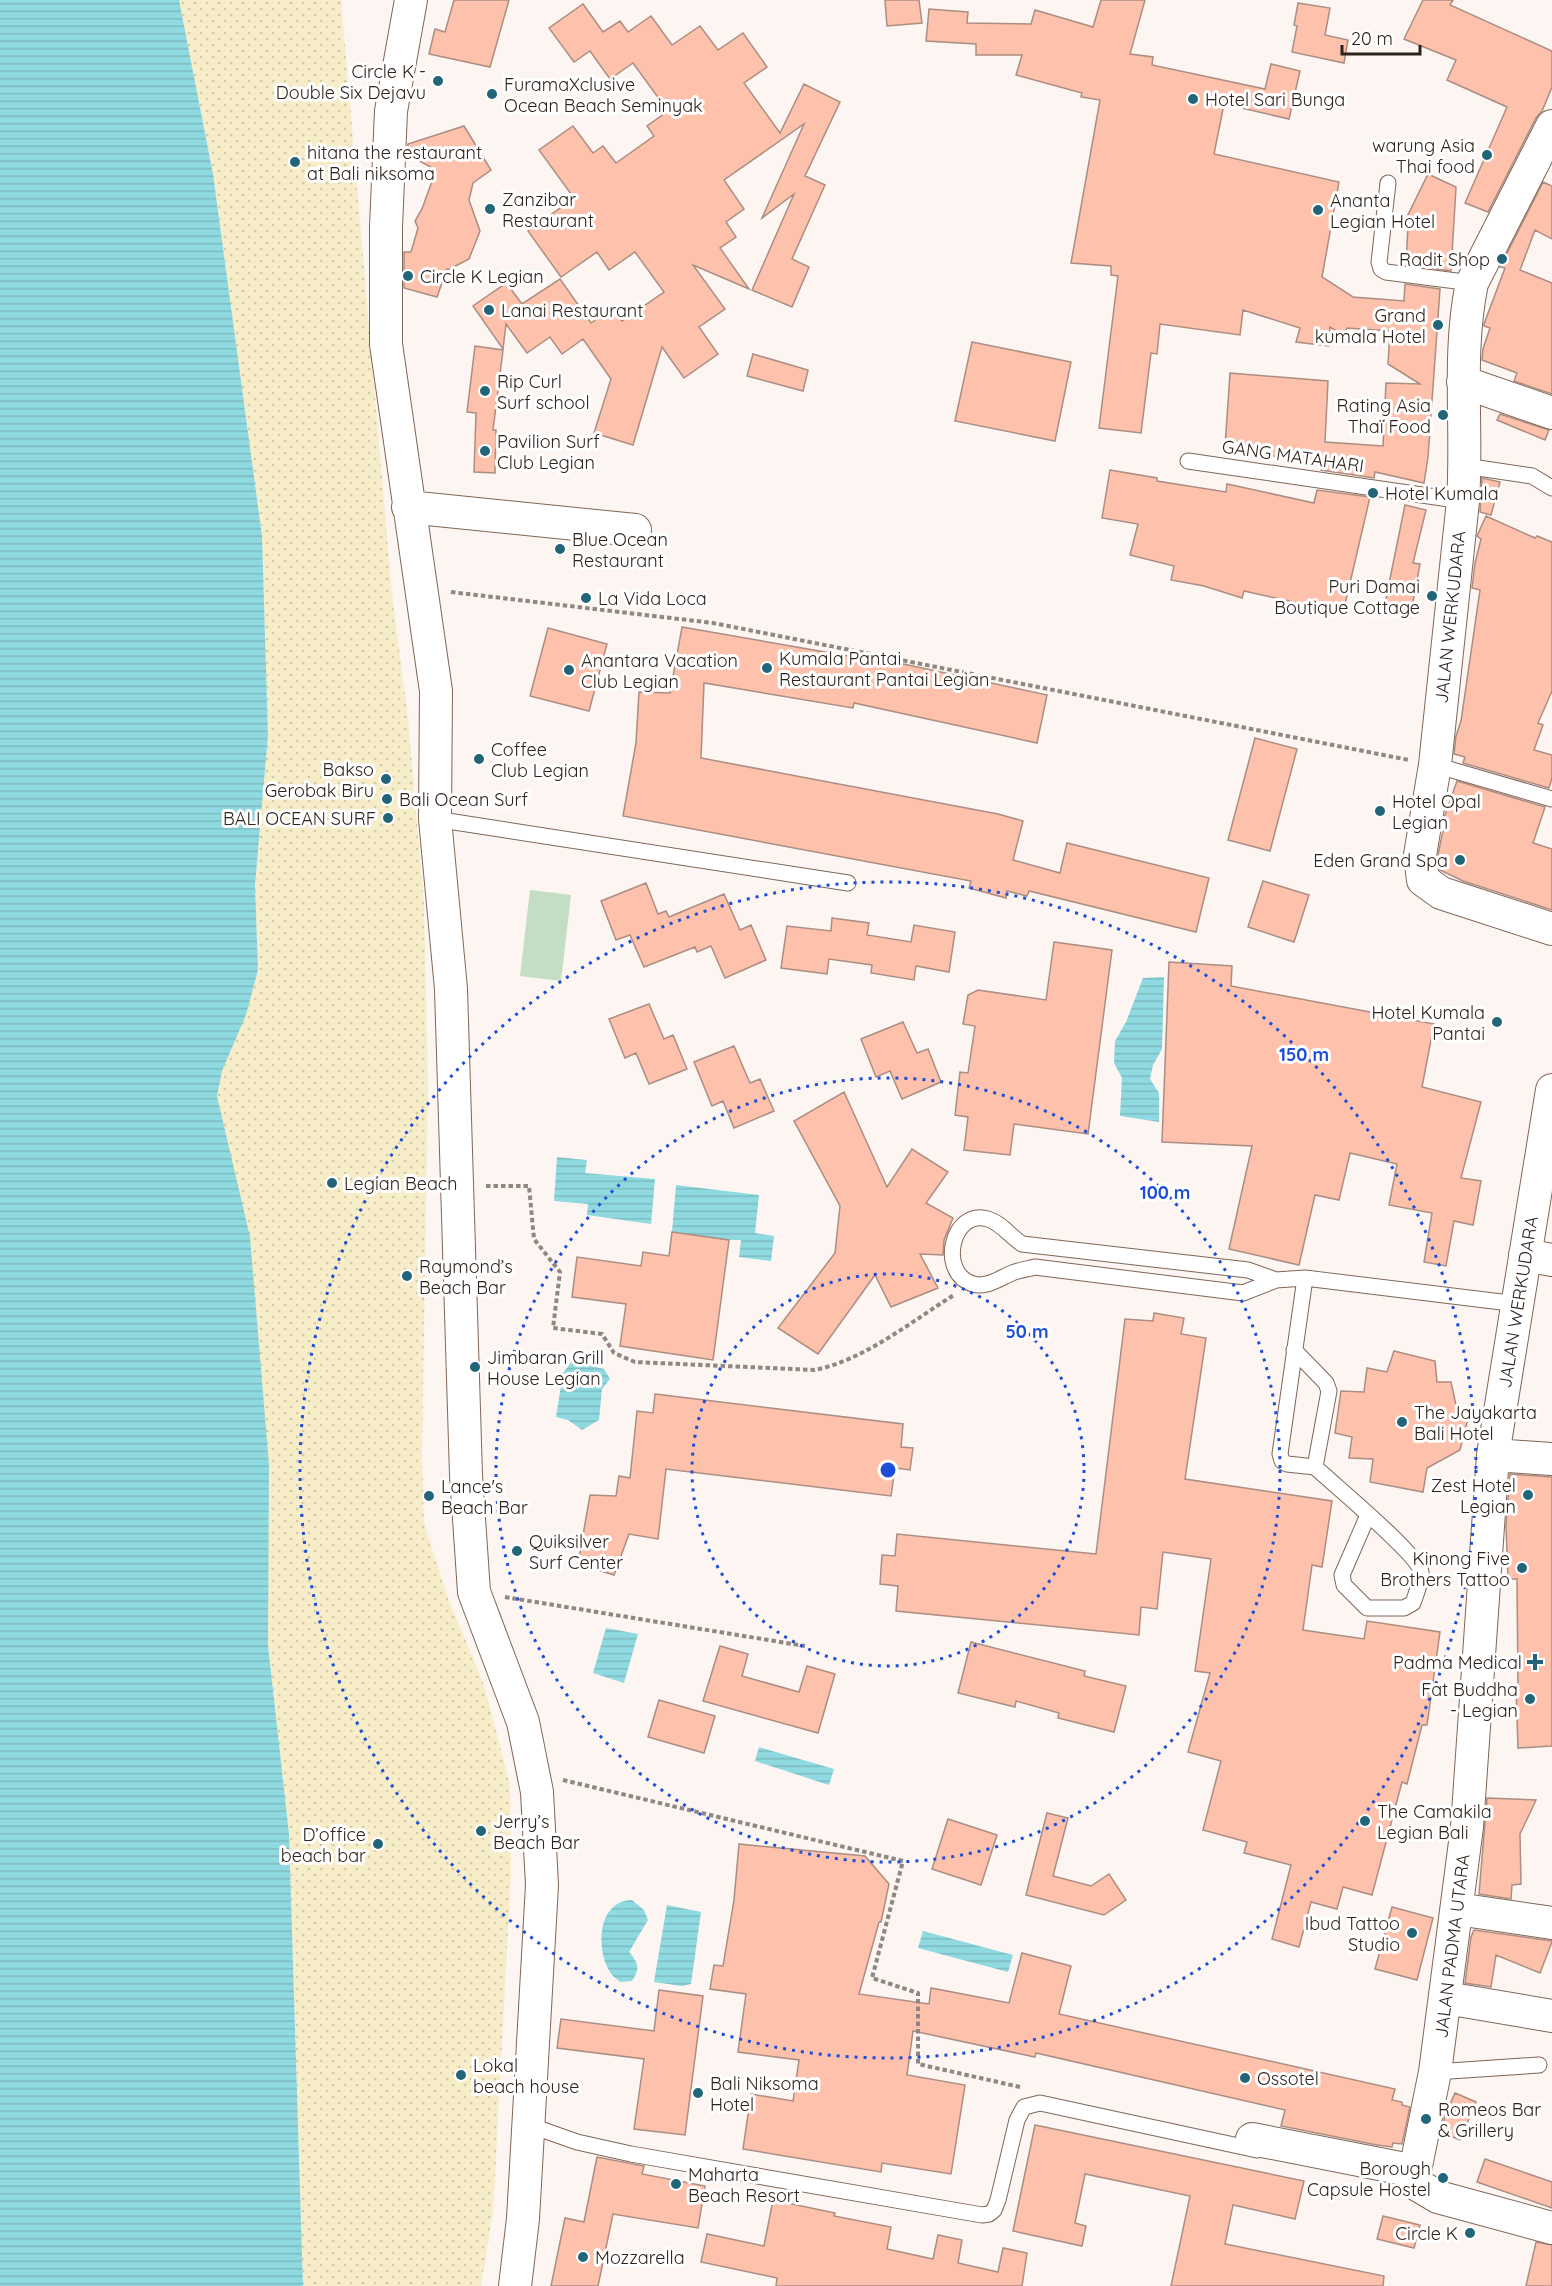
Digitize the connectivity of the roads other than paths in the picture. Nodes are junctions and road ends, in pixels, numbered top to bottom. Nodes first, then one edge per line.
1 (411, 0) edge
2 (1552, 126) edge
3 (1388, 183) dead end
4 (1472, 283) junction
5 (1463, 377) junction
6 (1552, 404) edge
7 (1552, 413) edge
8 (1188, 461) dead end
9 (1466, 466) junction
10 (1552, 488) edge
11 (1463, 501) junction
12 (408, 507) junction
13 (635, 530) dead end
14 (1435, 765) junction
15 (1552, 799) edge
16 (435, 819) junction
17 (848, 883) dead end
18 (1552, 929) edge
19 (1552, 1090) edge
20 (1539, 1258) edge
21 (1305, 1278) junction
22 (1276, 1280) junction
23 (1518, 1304) junction
24 (1294, 1350) junction
25 (1493, 1455) junction
26 (1552, 1459) edge
27 (1315, 1467) junction
28 (1368, 1515) junction
29 (1457, 1909) junction
30 (1552, 1923) edge
31 (1446, 1998) junction
32 (1552, 2016) edge
33 (1539, 2065) dead end
34 (1435, 2072) junction
35 (530, 2125) junction
36 (1252, 2139) dead end
37 (1416, 2178) junction
38 (1552, 2228) edge
39 (514, 2286) edge

1 - 12 street
2 - 4 street, JALAN WERKUDARA
3 - 4 lane
4 - 5 street, JALAN WERKUDARA
5 - 6 street
5 - 7 street
5 - 9 street, JALAN WERKUDARA
8 - 11 lane, GANG MATAHARI
9 - 10 lane
9 - 11 street, JALAN WERKUDARA
11 - 14 street, JALAN WERKUDARA
12 - 13 street
12 - 16 street
14 - 15 lane
14 - 18 street, JALAN WERKUDARA
16 - 17 lane
16 - 35 street
19 - 20 street, JALAN WERKUDARA
20 - 23 street, JALAN WERKUDARA
21 - 22 lane
21 - 23 lane
21 - 24 lane
22 - 22 lane
23 - 25 street, JALAN WERKUDARA
24 - 27 lane
24 - 27 lane
25 - 26 street
25 - 29 street, JALAN PADMA UTARA
27 - 28 lane
28 - 28 lane
29 - 30 street
29 - 31 street, JALAN PADMA UTARA
31 - 32 street
31 - 34 street, JALAN PADMA UTARA
33 - 34 lane
34 - 37 street, JALAN PADMA UTARA
35 - 37 lane
35 - 39 street
36 - 37 street
37 - 38 street

